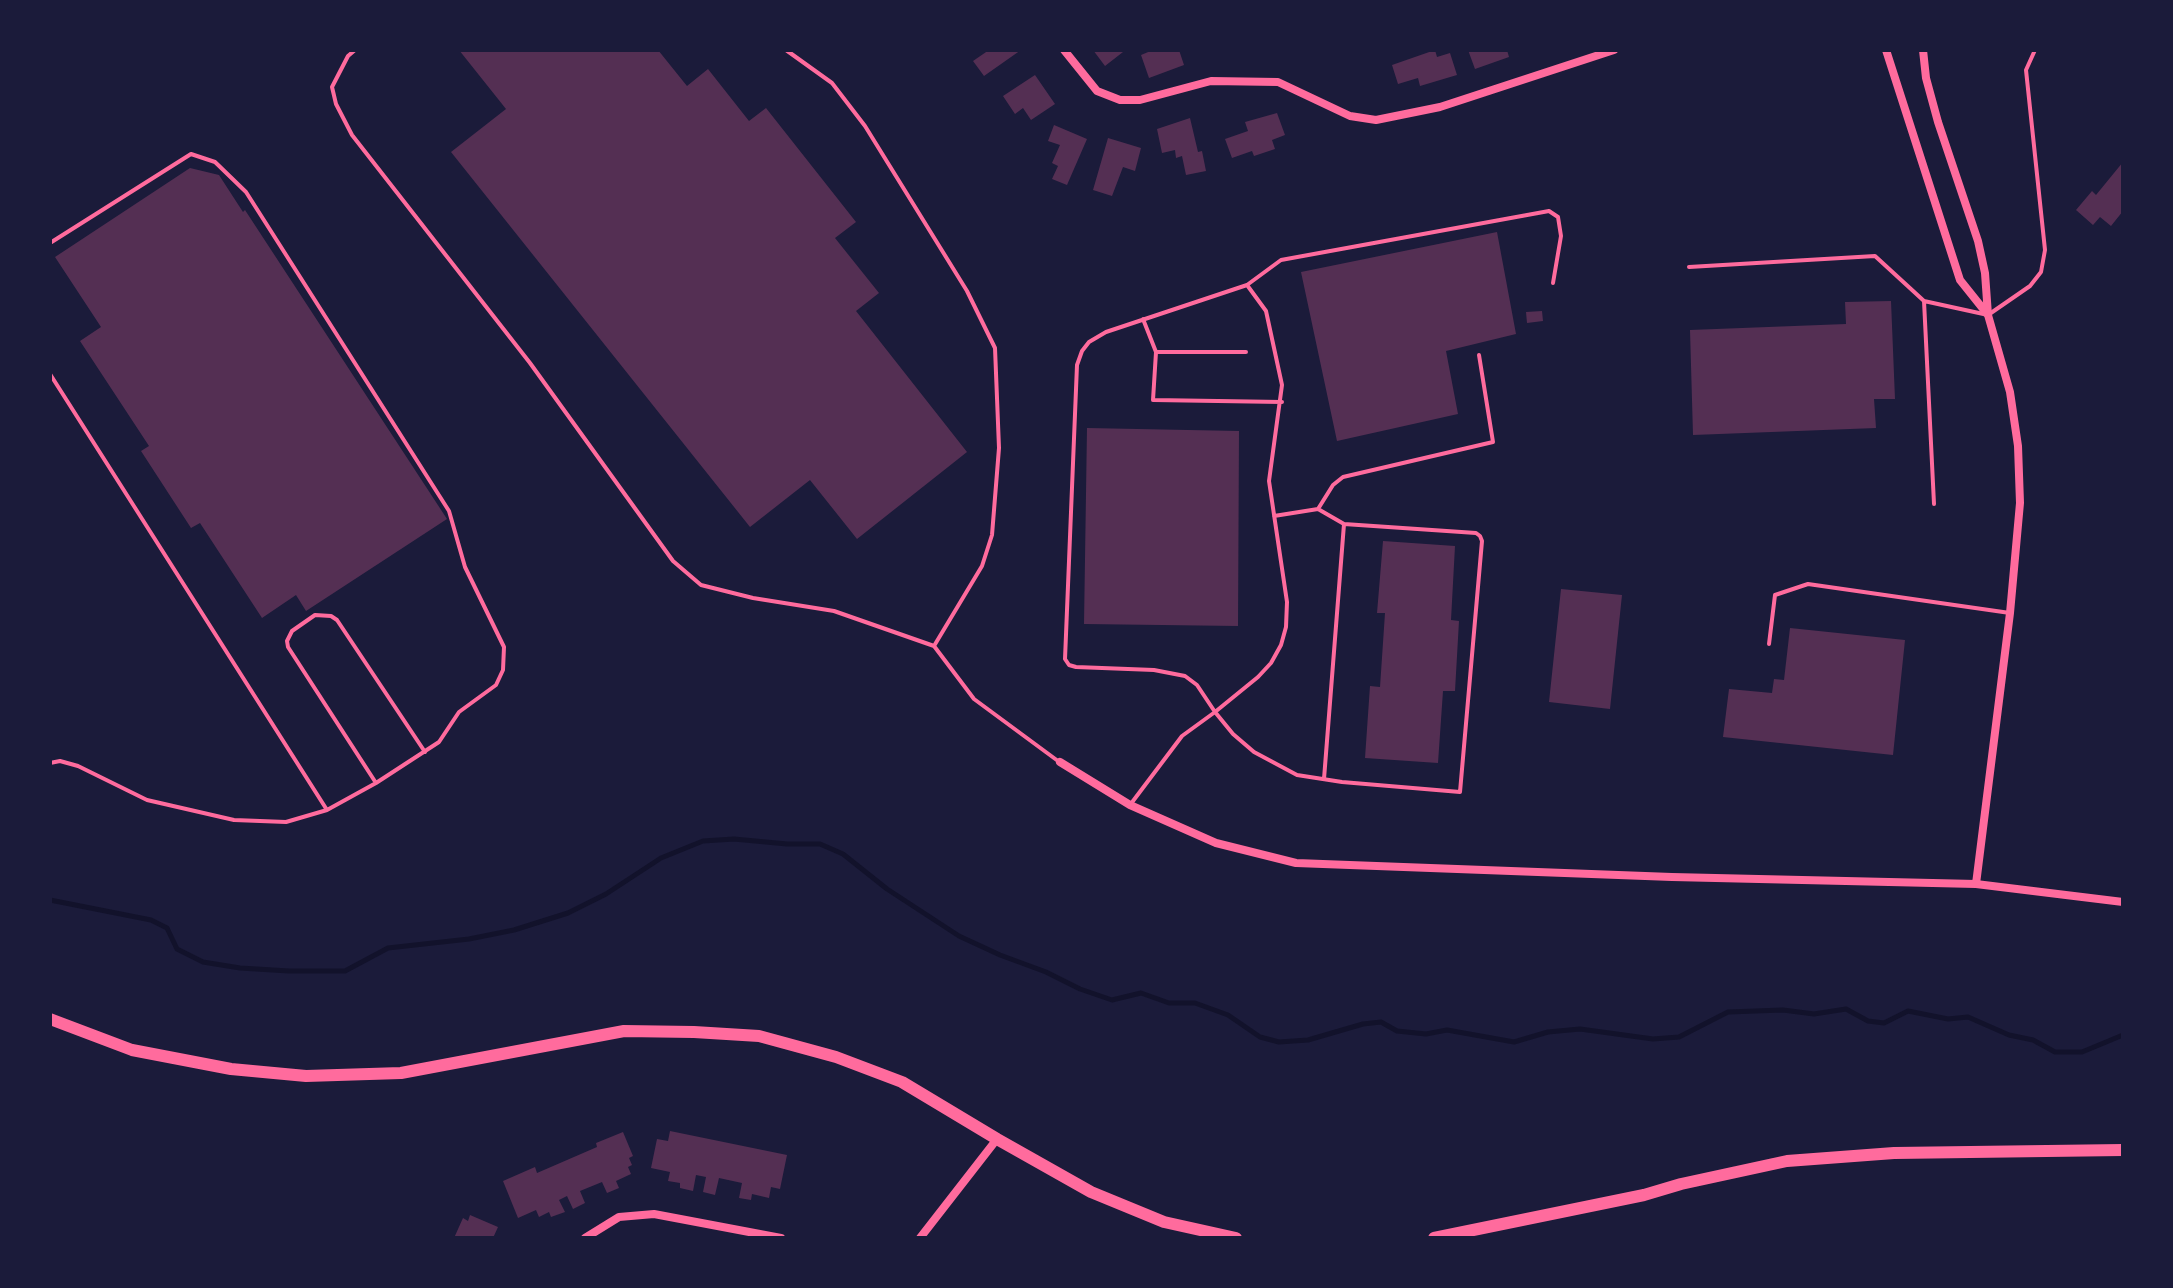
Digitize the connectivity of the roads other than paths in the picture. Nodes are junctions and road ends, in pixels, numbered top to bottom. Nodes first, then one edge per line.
1 (355, 50) edge
2 (786, 50) edge
3 (1064, 50) edge
4 (1614, 50) edge
5 (1886, 50) edge
6 (1923, 50) edge
7 (2035, 50) edge
8 (50, 243) edge
9 (1689, 267) dead end
10 (1553, 283) dead end
11 (1247, 285) junction
12 (1924, 301) junction
13 (1988, 315) junction
14 (1143, 319) junction
15 (1156, 352) junction
16 (1246, 352) dead end
17 (1479, 355) dead end
18 (50, 374) edge
19 (1282, 402) junction
20 (1934, 504) dead end
21 (1318, 509) junction
22 (1274, 516) junction
23 (1344, 524) junction
24 (2010, 613) junction
25 (1769, 644) dead end
26 (934, 646) junction
27 (1215, 712) junction
28 (425, 752) junction
29 (1060, 762) joint
30 (50, 763) edge
31 (1324, 779) junction
32 (376, 783) junction
33 (1130, 805) junction
34 (327, 810) junction
35 (1976, 884) junction
36 (2123, 902) edge
37 (50, 1019) edge
38 (997, 1139) junction
39 (2123, 1150) edge
40 (585, 1238) edge
41 (781, 1238) edge
42 (920, 1238) edge
43 (1236, 1238) edge
44 (1434, 1238) edge

1 - 26 lane
2 - 26 lane
3 - 4 street
5 - 13 street
6 - 13 street
7 - 13 lane
8 - 28 lane
9 - 12 lane
10 - 11 lane
11 - 14 lane
11 - 19 lane
12 - 13 lane
12 - 20 lane
13 - 24 street
14 - 15 lane
14 - 27 lane
15 - 16 lane
15 - 19 lane
17 - 21 lane
18 - 34 lane
19 - 22 lane
21 - 22 lane
21 - 23 lane
22 - 27 lane
23 - 31 lane
23 - 31 lane
24 - 25 lane
24 - 35 street
26 - 29 lane
27 - 31 lane
27 - 33 lane
28 - 32 lane
28 - 32 lane
29 - 33 street
30 - 34 lane
32 - 34 lane
33 - 35 street
35 - 36 street
37 - 38 main road
38 - 42 street
38 - 43 main road
39 - 44 main road
40 - 41 street

